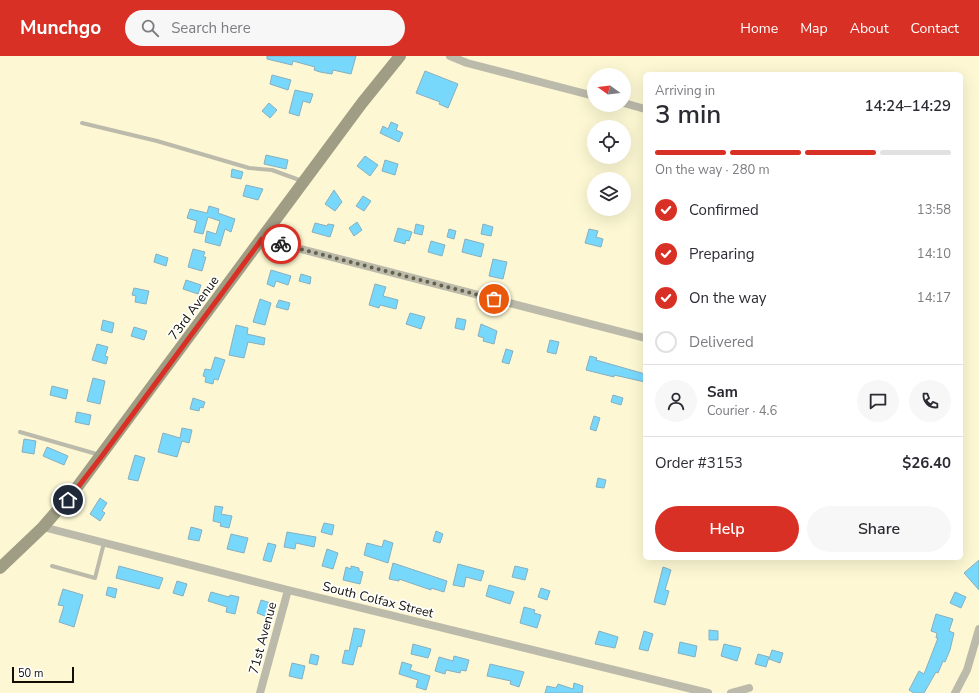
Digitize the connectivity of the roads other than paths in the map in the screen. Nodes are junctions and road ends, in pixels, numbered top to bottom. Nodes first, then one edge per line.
1 (400, 56) edge
2 (450, 56) edge
3 (587, 94) edge
4 (631, 105) edge
5 (643, 108) edge
6 (82, 123) dead end
7 (304, 182) junction
8 (262, 239) junction
9 (643, 337) edge
10 (20, 432) dead end
11 (102, 456) junction
12 (43, 526) junction
13 (104, 542) junction
14 (52, 566) dead end
15 (0, 568) edge
16 (288, 590) junction
17 (979, 629) edge
18 (749, 688) dead end
19 (260, 693) edge
20 (708, 693) edge
21 (731, 693) edge
22 (955, 693) edge

1 - 7 street, 73rd Avenue
2 - 3 street
4 - 5 street
6 - 7 lane
7 - 8 street, 73rd Avenue
8 - 9 street
8 - 11 street, 73rd Avenue
10 - 11 lane
11 - 12 street, 73rd Avenue
12 - 13 street, South Colfax Street
12 - 15 street, 73rd Avenue
13 - 14 lane
13 - 16 street, South Colfax Street
16 - 19 street, 71st Avenue
16 - 20 street, South Colfax Street
17 - 22 street
18 - 21 street

